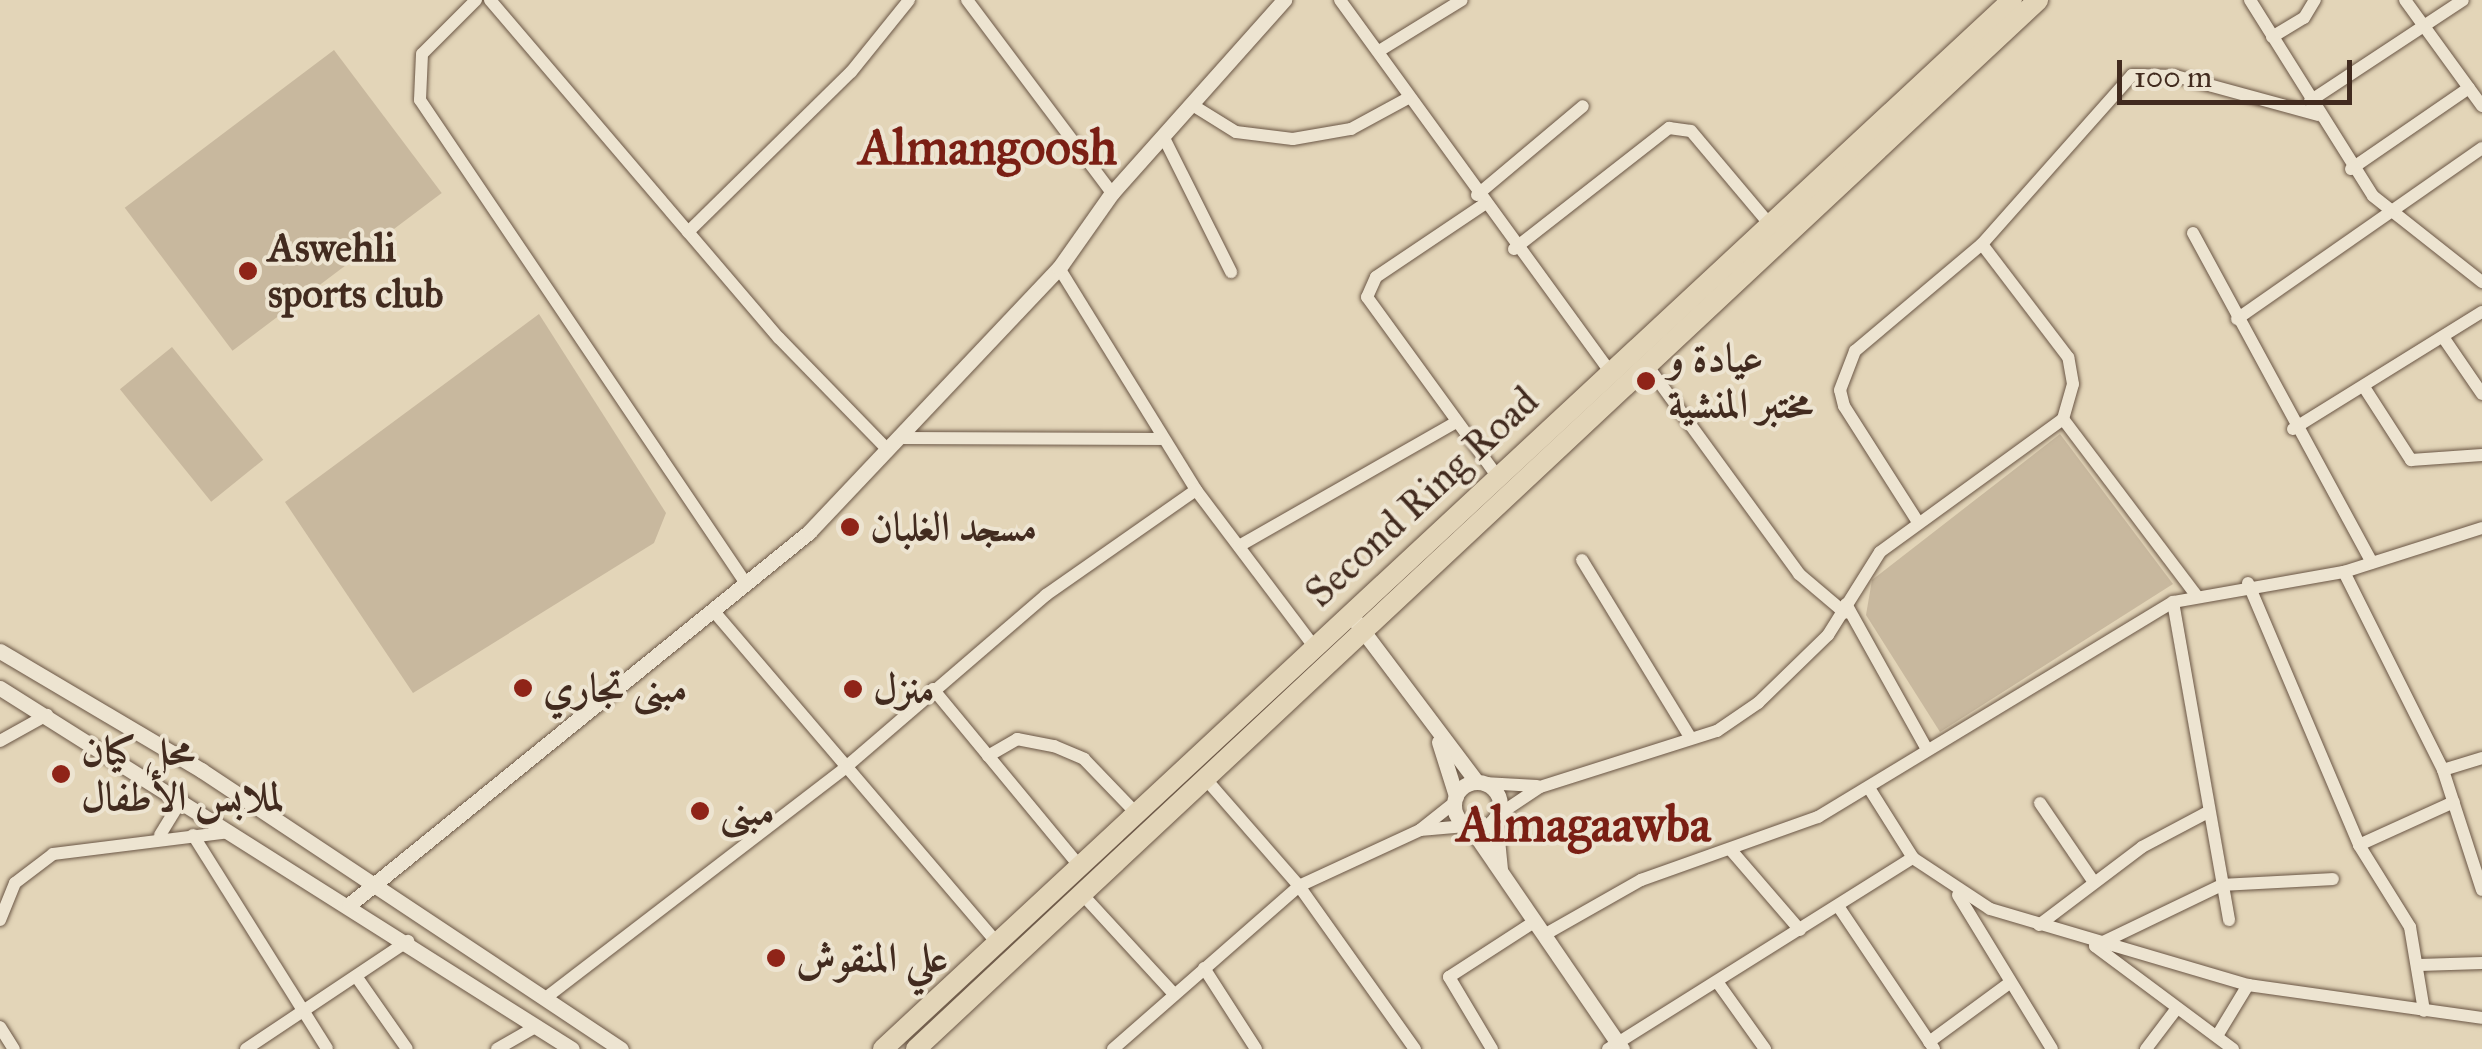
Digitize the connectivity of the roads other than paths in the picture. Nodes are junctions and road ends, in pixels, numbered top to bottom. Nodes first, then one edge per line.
1 (476, 0) edge
2 (490, 0) edge
3 (909, 0) edge
4 (967, 0) edge
5 (1284, 0) edge
6 (1340, 0) edge
7 (1462, 0) edge
8 (2038, 0) edge
9 (2250, 0) edge
10 (2314, 0) edge
11 (2405, 0) edge
12 (2463, 0) edge
13 (2010, 5) edge
14 (2422, 27) junction
15 (2272, 37) junction
16 (1379, 52) junction
17 (2469, 88) junction
18 (1408, 98) junction
19 (2310, 101) junction
20 (1194, 106) junction
21 (1583, 106) dead end
22 (2482, 106) edge
23 (2319, 115) junction
24 (1164, 138) junction
25 (2482, 148) edge
26 (2351, 168) junction
27 (1112, 193) junction
28 (1480, 200) junction
29 (2395, 213) junction
30 (1771, 226) junction
31 (688, 232) junction
32 (2193, 233) dead end
33 (1982, 244) junction
34 (1514, 249) junction
35 (1058, 268) junction
36 (1231, 272) dead end
37 (2482, 282) edge
38 (2482, 312) edge
39 (2236, 320) junction
40 (2443, 338) junction
41 (1649, 368) junction
42 (1609, 370) junction
43 (2364, 387) junction
44 (2482, 394) edge
45 (2063, 419) junction
46 (1456, 422) junction
47 (2293, 429) junction
48 (903, 438) junction
49 (1162, 440) junction
50 (888, 450) junction
51 (2482, 455) edge
52 (1498, 479) junction
53 (1196, 490) junction
54 (1916, 519) junction
55 (2482, 528) edge
56 (1240, 546) junction
57 (1582, 560) dead end
58 (2372, 563) junction
59 (2344, 572) junction
60 (2248, 583) junction
61 (747, 585) junction
62 (2196, 596) junction
63 (2173, 602) junction
64 (1845, 607) junction
65 (717, 615) junction
66 (1357, 623) junction
67 (1313, 645) junction
68 (0, 652) edge
69 (0, 688) edge
70 (933, 689) junction
71 (46, 714) junction
72 (1690, 737) junction
73 (1438, 738) junction
74 (0, 741) edge
75 (1926, 748) junction
76 (988, 756) junction
77 (2482, 758) edge
78 (846, 768) junction
79 (2443, 770) junction
80 (1204, 777) junction
81 (1480, 782) junction
82 (1540, 786) junction
83 (1869, 788) junction
84 (182, 799) junction
85 (1455, 799) junction
86 (2454, 802) junction
87 (2040, 803) dead end
88 (1134, 812) junction
89 (2208, 812) junction
90 (1496, 817) junction
91 (1468, 827) junction
92 (1420, 830) junction
93 (239, 831) junction
94 (193, 834) junction
95 (160, 836) junction
96 (2359, 845) junction
97 (2476, 848) edge
98 (1730, 849) junction
99 (1913, 858) junction
100 (1078, 864) junction
101 (1500, 869) junction
102 (2333, 879) dead end
103 (2093, 881) junction
104 (373, 884) junction
105 (2222, 885) junction
106 (1299, 886) junction
107 (2482, 890) edge
108 (1082, 894) junction
109 (1958, 895) junction
110 (350, 904) junction
111 (1838, 906) junction
112 (0, 920) edge
113 (2229, 920) dead end
114 (2039, 925) junction
115 (1539, 928) junction
116 (1800, 930) junction
117 (996, 940) junction
118 (408, 941) junction
119 (2095, 946) junction
120 (2482, 963) edge
121 (2418, 965) junction
122 (1204, 968) junction
123 (358, 979) junction
124 (1718, 983) junction
125 (2008, 985) junction
126 (2248, 985) junction
127 (1173, 993) junction
128 (548, 996) junction
129 (2176, 1008) junction
130 (2424, 1011) junction
131 (305, 1013) junction
132 (2482, 1018) edge
133 (538, 1026) junction
134 (0, 1027) edge
135 (2218, 1036) junction
136 (1932, 1045) edge
137 (1616, 1047) edge
138 (14, 1049) edge
139 (246, 1049) edge
140 (327, 1049) edge
141 (407, 1049) edge
142 (497, 1049) edge
143 (572, 1049) edge
144 (621, 1049) edge
145 (883, 1049) edge
146 (916, 1049) edge
147 (1113, 1049) edge
148 (1256, 1049) edge
149 (1416, 1049) edge
150 (1492, 1049) edge
151 (1764, 1049) edge
152 (2052, 1049) edge
153 (2146, 1049) edge
154 (2233, 1049) edge

1 - 61 street
2 - 31 street
3 - 31 street
4 - 27 street
5 - 20 street
6 - 16 street
7 - 16 street
8 - 13 main road, Second Ring Road
9 - 15 street
10 - 15 street
11 - 14 street
12 - 14 street
13 - 30 main road, Second Ring Road
13 - 41 main road, Second Ring Road
14 - 17 street
14 - 19 street
15 - 19 street
16 - 18 street
17 - 22 street
17 - 26 street
18 - 20 street
18 - 28 street
19 - 23 street
20 - 24 street
21 - 28 street
23 - 26 street
23 - 33 street
24 - 27 street
24 - 36 street
25 - 29 street
26 - 29 street
27 - 35 street
28 - 34 street
28 - 46 street
29 - 37 street
29 - 39 street
30 - 34 street
30 - 42 main road, Second Ring Road
31 - 50 street
32 - 39 street
33 - 45 street
33 - 54 street
34 - 42 street
35 - 48 street
35 - 49 street
38 - 40 street
39 - 47 street
40 - 43 street
40 - 44 street
41 - 64 street
41 - 66 main road, Second Ring Road
42 - 52 main road, Second Ring Road
43 - 47 street
43 - 51 street
45 - 54 street
45 - 62 street
46 - 52 street
46 - 56 street
47 - 58 street
48 - 49 street
48 - 50 street
49 - 53 street
50 - 61 street
52 - 66 main road, Second Ring Road
53 - 56 street
53 - 70 street
54 - 64 street
55 - 58 street
56 - 67 street
57 - 72 street
58 - 59 street
59 - 60 street
59 - 79 street
60 - 62 street
60 - 96 street
61 - 65 street
62 - 63 street
63 - 75 street
63 - 89 street
64 - 72 street
64 - 75 street
65 - 78 street
65 - 104 street
66 - 67 main road, Second Ring Road
66 - 73 street
66 - 80 main road, Second Ring Road
67 - 88 main road, Second Ring Road
68 - 104 street
69 - 71 street
70 - 76 street
70 - 78 street
71 - 74 street
71 - 84 street
72 - 82 street
73 - 81 street
73 - 85 street
75 - 83 street
76 - 88 street
76 - 100 street
77 - 79 street
78 - 117 street
78 - 128 street
79 - 86 street
80 - 106 street
80 - 108 main road, Second Ring Road
81 - 82 street
81 - 85 street
81 - 90 street
82 - 90 street
83 - 98 street
83 - 99 street
84 - 93 street
84 - 95 street
85 - 91 street
85 - 92 street
86 - 96 street
86 - 97 street
87 - 103 street
88 - 100 main road, Second Ring Road
89 - 103 street
89 - 105 street
90 - 91 street
90 - 101 street
91 - 92 street
91 - 101 street
92 - 106 street
93 - 94 street
93 - 110 street
94 - 95 street
94 - 131 street
95 - 112 street
96 - 121 street
97 - 107 street
98 - 115 street
98 - 116 street
99 - 109 street
99 - 111 street
100 - 117 main road, Second Ring Road
101 - 115 street
102 - 105 street
103 - 114 street
104 - 110 street
104 - 128 street
105 - 113 street
105 - 119 street
106 - 122 street
106 - 149 street
108 - 127 street
108 - 146 main road, Second Ring Road
109 - 114 street
109 - 125 street
110 - 118 street
111 - 116 street
111 - 136 street
114 - 119 street
115 - 137 street
115 - 150 street
116 - 124 street
117 - 145 main road, Second Ring Road
118 - 123 street
118 - 133 street
119 - 126 street
119 - 129 street
120 - 121 street
121 - 130 street
122 - 127 street
122 - 148 street
123 - 131 street
123 - 141 street
124 - 137 street
124 - 151 street
125 - 136 street
125 - 152 street
126 - 130 street
126 - 135 street
127 - 147 street
128 - 144 street
129 - 135 street
129 - 153 street
130 - 132 street
131 - 139 street
131 - 140 street
133 - 142 street
133 - 143 street
134 - 138 street
135 - 154 street

